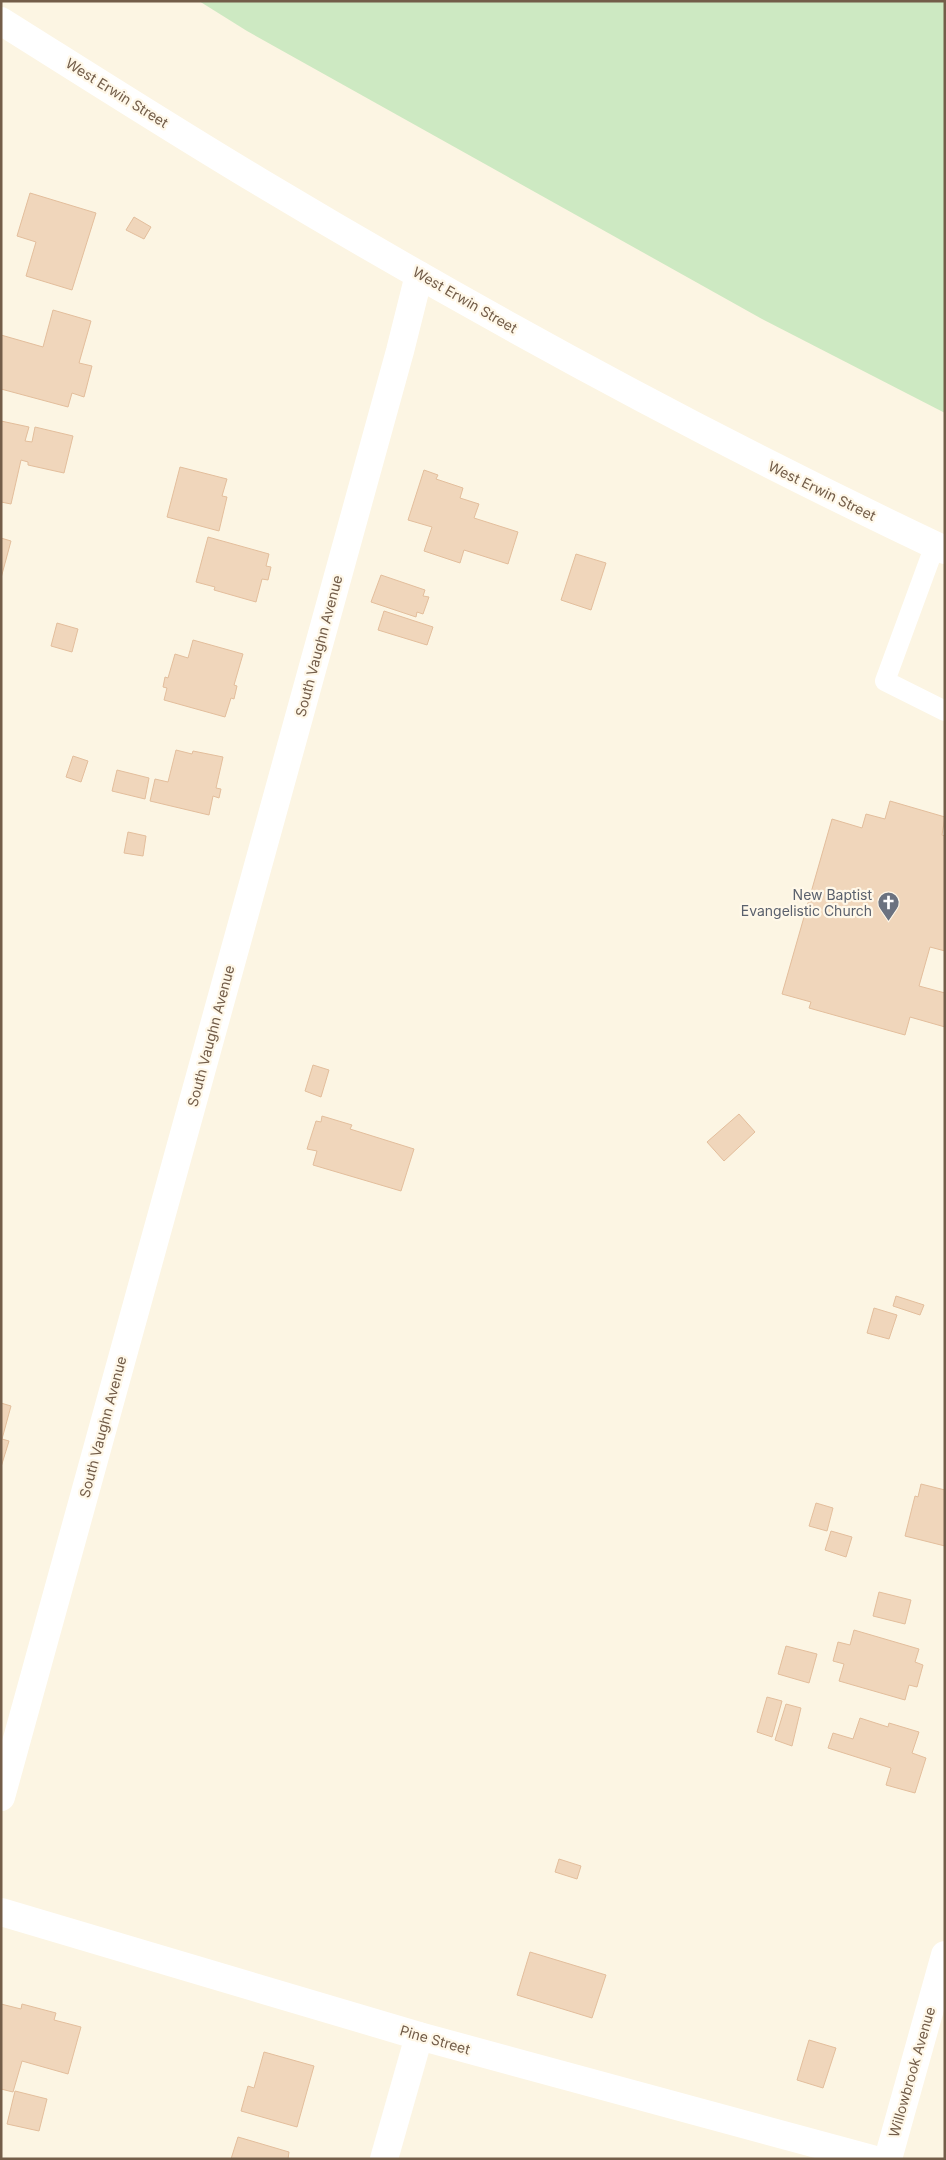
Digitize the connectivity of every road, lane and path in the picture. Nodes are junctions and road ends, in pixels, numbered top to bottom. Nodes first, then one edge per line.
1 (1, 21) edge
2 (419, 275) junction
3 (940, 548) edge
4 (945, 711) edge
5 (1, 1797) edge
6 (1, 1912) edge
7 (945, 1955) edge
8 (419, 2036) junction
9 (384, 2159) edge
10 (872, 2159) edge
11 (888, 2159) edge

1 - 2 street, West Erwin Street
2 - 3 street, West Erwin Street
2 - 5 street, South Vaughn Avenue
3 - 4 lane
6 - 8 street, Pine Street
7 - 11 street, Willowbrook Avenue
8 - 9 street
8 - 10 street, Pine Street

